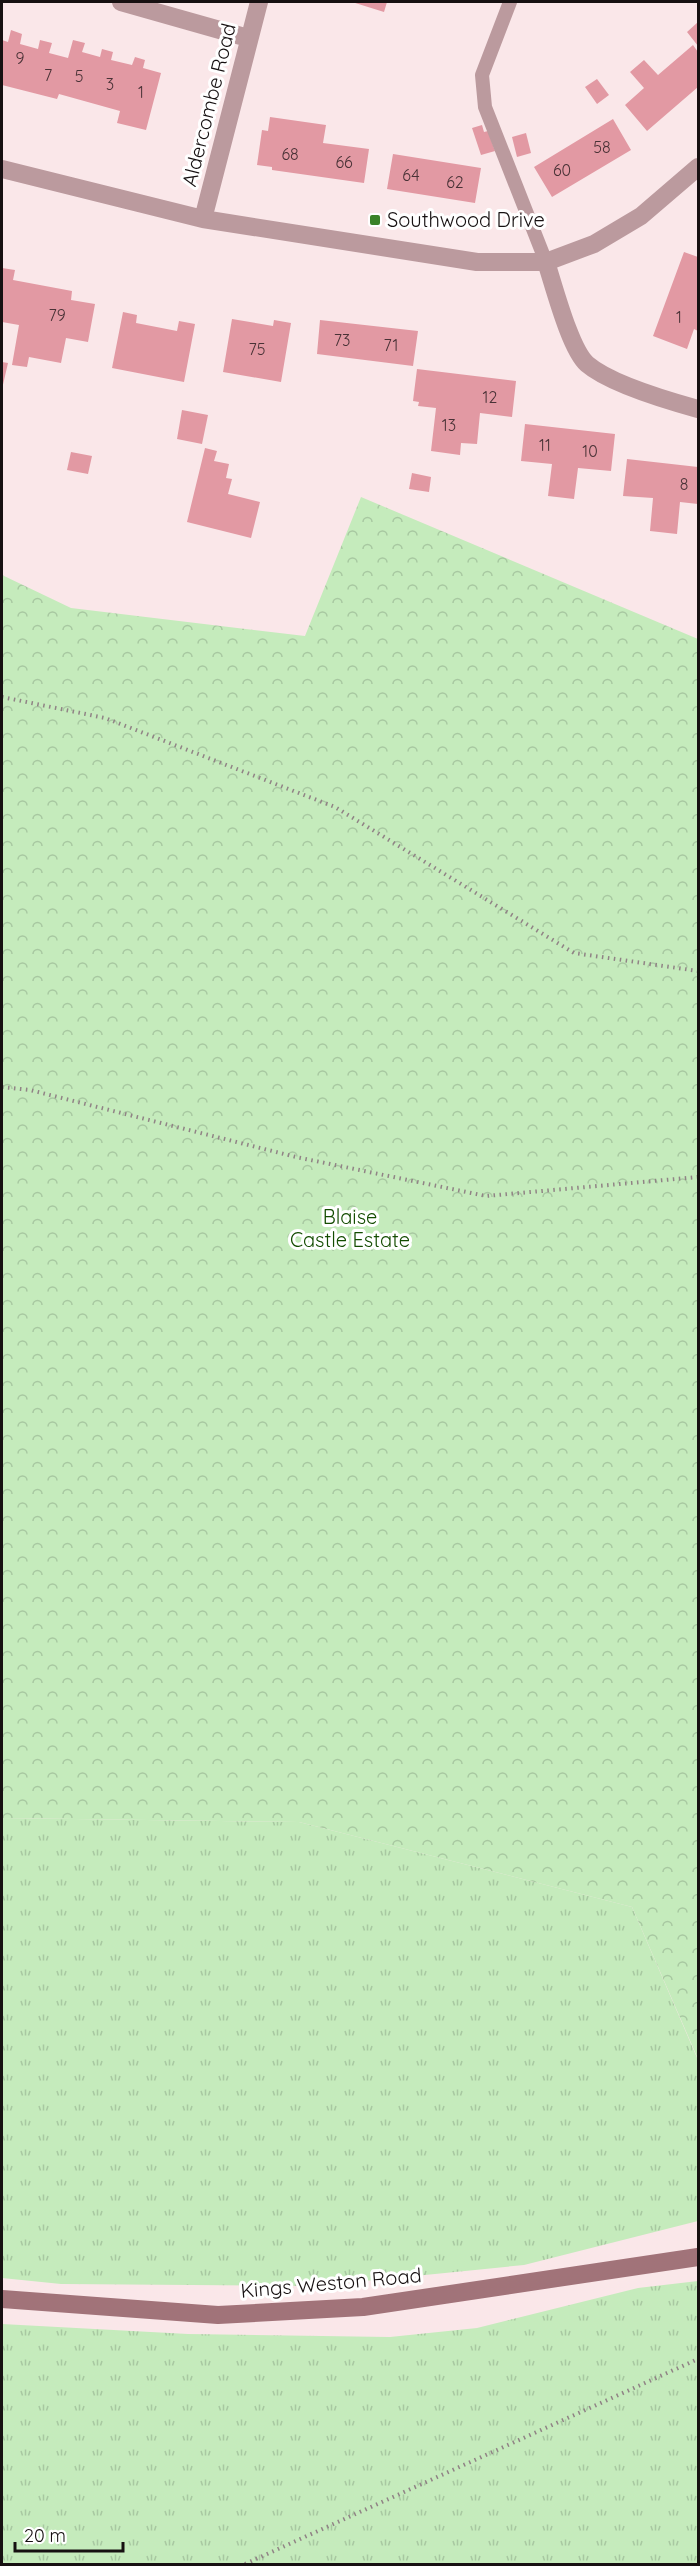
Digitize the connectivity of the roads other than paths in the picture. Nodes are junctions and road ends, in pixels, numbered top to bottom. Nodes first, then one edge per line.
1 (121, 2) edge
2 (259, 2) edge
3 (510, 2) edge
4 (248, 38) junction
5 (699, 167) edge
6 (2, 169) edge
7 (203, 219) junction
8 (546, 261) junction
9 (699, 409) edge
10 (699, 2257) edge
11 (2, 2299) edge

1 - 4 street
2 - 4 street, Aldercombe Road
3 - 8 lane
4 - 7 street, Aldercombe Road
5 - 8 street
6 - 7 street
7 - 8 street
8 - 9 street
10 - 11 main road, Kings Weston Road

